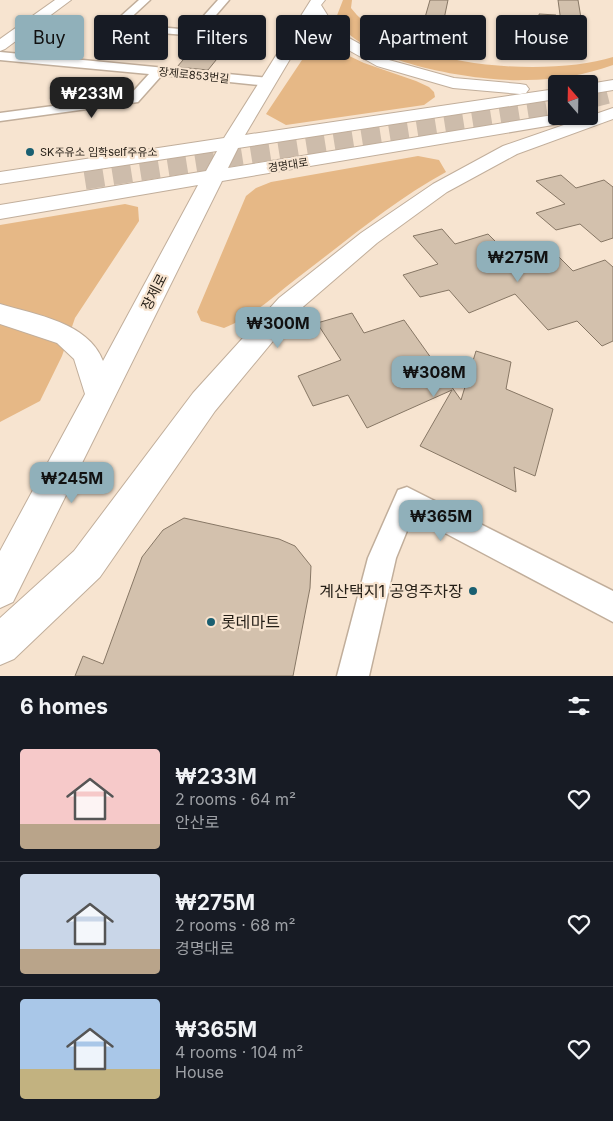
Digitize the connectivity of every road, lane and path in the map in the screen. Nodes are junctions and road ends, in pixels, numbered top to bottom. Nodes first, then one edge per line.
1 (64, 0) edge
2 (145, 0) edge
3 (224, 0) edge
4 (317, 3) edge
5 (0, 46) edge
6 (0, 56) edge
7 (159, 71) junction
8 (269, 82) junction
9 (613, 84) edge
10 (598, 86) edge
11 (548, 87) edge
12 (548, 95) edge
13 (613, 109) edge
14 (598, 112) edge
15 (613, 113) edge
16 (0, 117) edge
17 (548, 121) edge
18 (231, 143) junction
19 (215, 177) junction
20 (0, 178) edge
21 (84, 181) junction
22 (0, 194) edge
23 (0, 212) edge
24 (0, 314) edge
25 (100, 396) junction
26 (0, 589) edge
27 (613, 607) edge
28 (0, 645) edge
29 (353, 676) edge

1 - 5 main road
2 - 3 street
4 - 8 main road, 장제로
4 - 11 main road
6 - 7 street, 장제로853번길
7 - 8 street, 장제로853번길
7 - 16 street
8 - 18 main road, 장제로
9 - 10 main road
12 - 18 main road, 경명대로
13 - 14 main road
15 - 28 main road
17 - 19 main road, 경명대로
18 - 19 main road, 장제로
18 - 21 main road, 경명대로
19 - 21 main road, 경명대로
19 - 25 main road, 장제로
20 - 21 main road, 경명대로
21 - 22 main road, 경명대로
21 - 23 main road, 경명대로
24 - 25 main road
25 - 26 main road, 장제로
27 - 29 street

